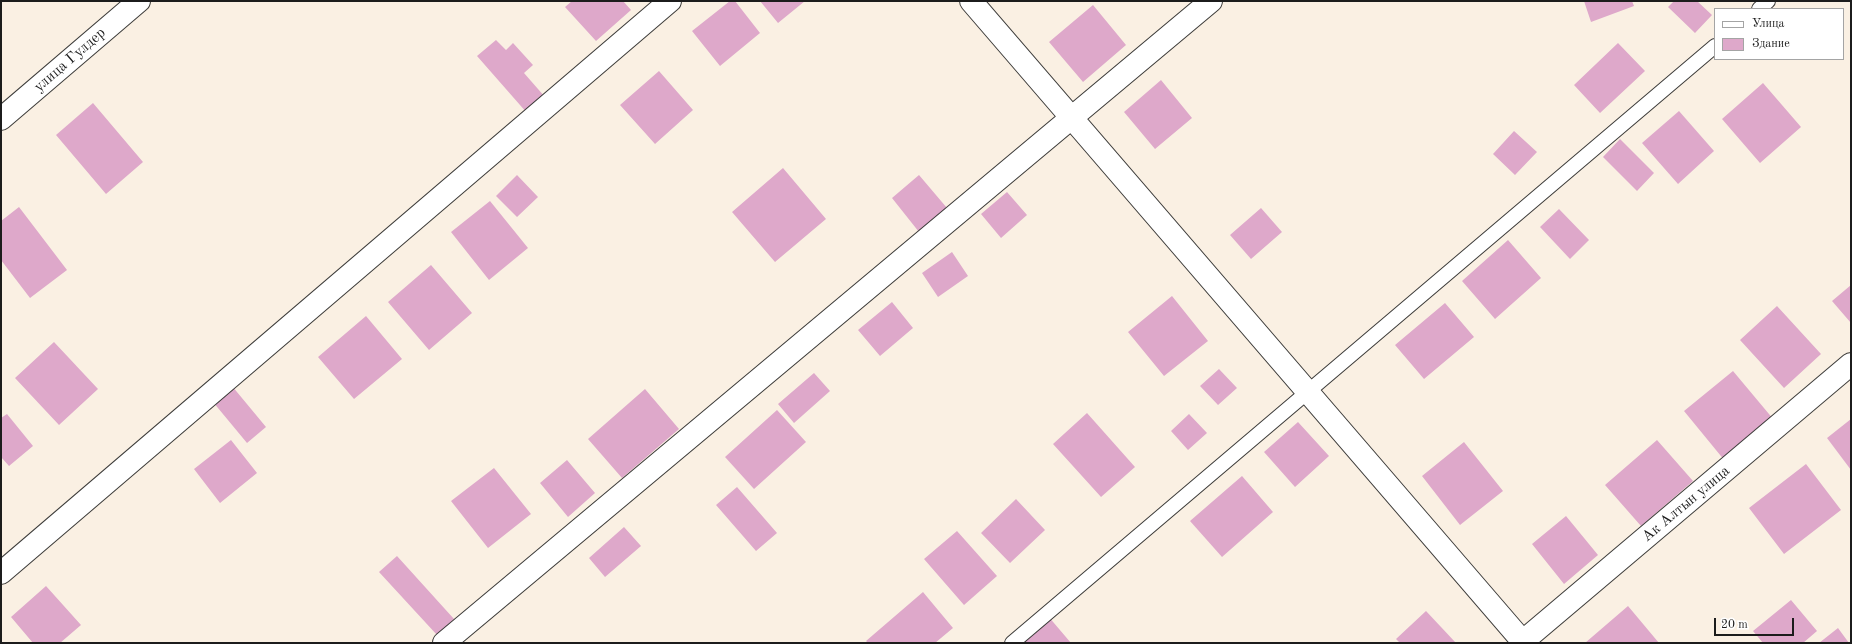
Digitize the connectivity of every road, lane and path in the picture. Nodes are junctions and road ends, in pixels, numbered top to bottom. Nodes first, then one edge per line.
1 (139, 1) edge
2 (670, 1) edge
3 (971, 1) edge
4 (1211, 1) edge
5 (1768, 1) edge
6 (1760, 8) edge
7 (1714, 47) edge
8 (1072, 118) junction
9 (1, 119) edge
10 (1851, 364) edge
11 (1308, 393) junction
12 (1, 573) edge
13 (1523, 642) edge
14 (444, 643) edge
15 (1012, 643) edge

1 - 9 street, улица Гулдер
2 - 12 street
3 - 8 street
4 - 8 street
5 - 6 lane
7 - 11 lane
8 - 11 street
8 - 14 street
10 - 13 street, Ак Алтын улица
11 - 13 street
11 - 15 lane

